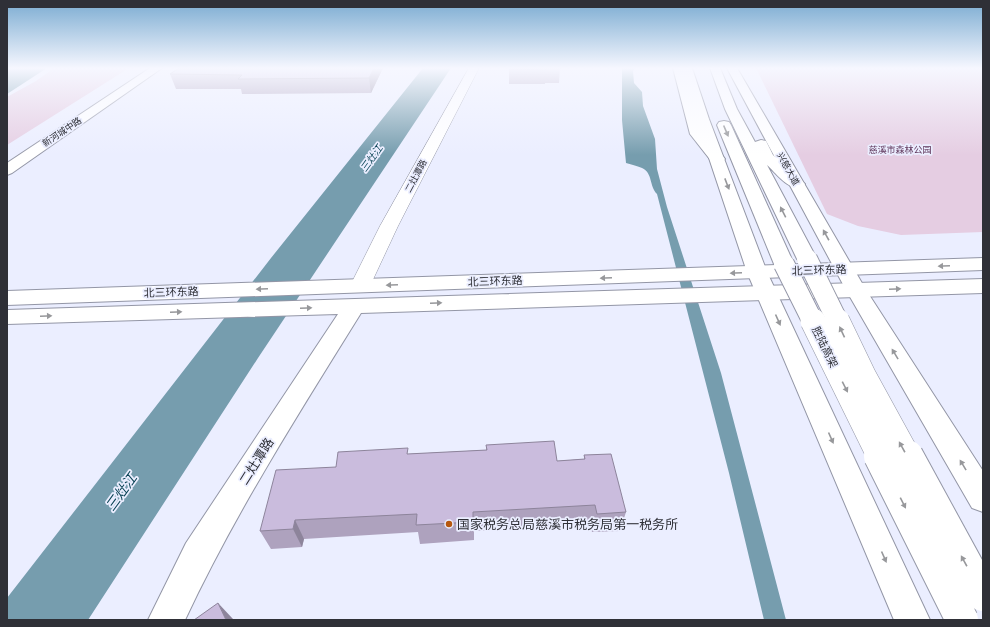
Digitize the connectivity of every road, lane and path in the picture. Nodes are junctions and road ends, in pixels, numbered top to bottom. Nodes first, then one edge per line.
1 (94, 97) edge
2 (114, 97) edge
3 (458, 97) edge
4 (686, 97) edge
5 (695, 97) edge
6 (713, 97) edge
7 (726, 97) edge
8 (743, 97) edge
9 (748, 97) edge
10 (40, 132) dead end
11 (717, 159) junction
12 (7, 170) edge
13 (797, 184) junction
14 (983, 264) edge
15 (850, 280) junction
16 (762, 283) junction
17 (983, 286) edge
18 (357, 296) junction
19 (7, 298) edge
20 (7, 317) edge
21 (983, 498) edge
22 (983, 595) edge
23 (166, 620) edge
24 (912, 620) edge
25 (962, 620) edge

1 - 10 main road, 新河城中路
2 - 12 main road, 新河城中路
3 - 18 street, 二灶潭路
4 - 11 main road
5 - 11 main road
6 -> 25 main road, 胜陆高架, bridge
22 -> 7 main road, 胜陆高架, bridge
8 - 13 main road
9 - 13 main road, 兴慈大道
11 -> 16 main road
15 -> 13 main road, 兴慈大道
14 -> 15 main road, 北三环东路
15 - 16 main road, 北三环东路
15 -> 17 main road, 北三环东路
21 -> 15 main road, 兴慈大道
16 - 18 main road, 北三环东路
16 -> 24 main road
18 -> 19 main road, 北三环东路
20 -> 18 main road, 北三环东路
18 - 23 main road, 二灶潭路

